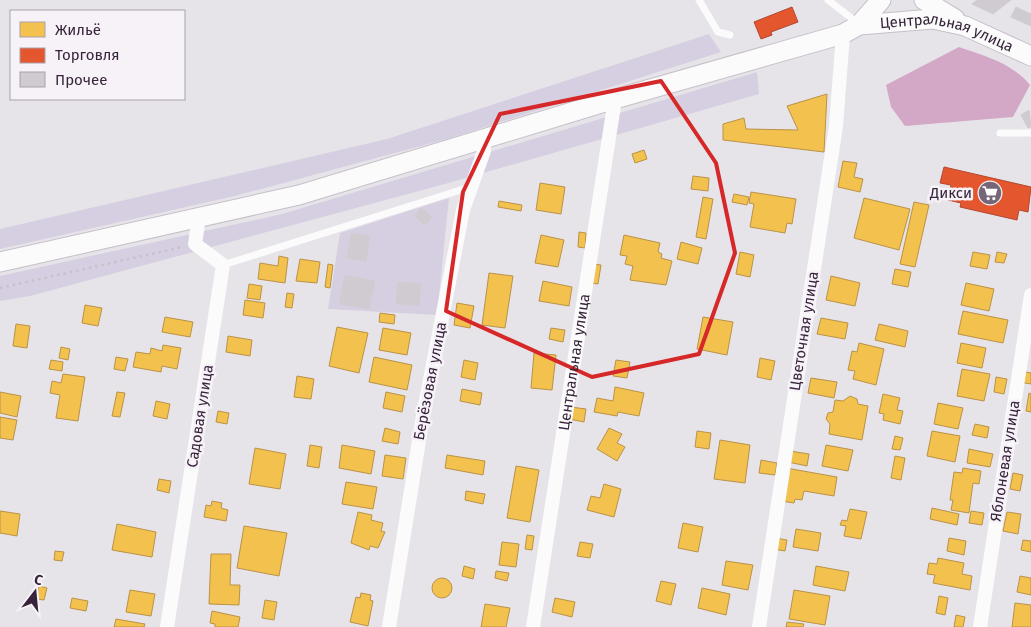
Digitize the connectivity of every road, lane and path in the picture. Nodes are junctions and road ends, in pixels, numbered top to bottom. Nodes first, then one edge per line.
1 (699, 0) edge
2 (828, 0) edge
3 (881, 0) edge
4 (924, 0) edge
5 (965, 26) junction
6 (851, 29) junction
7 (730, 35) dead end
8 (1031, 56) edge
9 (615, 99) junction
10 (1000, 133) dead end
11 (1031, 133) edge
12 (484, 139) junction
13 (472, 186) junction
14 (199, 217) junction
15 (195, 244) junction
16 (0, 264) edge
17 (223, 265) junction
18 (0, 288) edge
19 (1031, 295) edge
20 (167, 627) edge
21 (389, 627) edge
22 (533, 627) edge
23 (759, 627) edge
24 (980, 627) edge

1 - 7 lane
2 - 6 lane
3 - 6 street
4 - 5 street
5 - 6 street, Центральная улица
5 - 8 street, Центральная улица
6 - 9 street, Центральная улица
6 - 23 street, Цветочная улица
9 - 12 street, Центральная улица
9 - 22 street, Центральная улица
10 - 11 lane
12 - 13 street, Берёзовая улица
12 - 14 street, Центральная улица
13 - 17 lane
13 - 21 street, Берёзовая улица
14 - 15 street
14 - 16 street, Центральная улица
15 - 17 street
15 - 18 path
17 - 20 street, Садовая улица
19 - 24 street, Яблоневая улица

